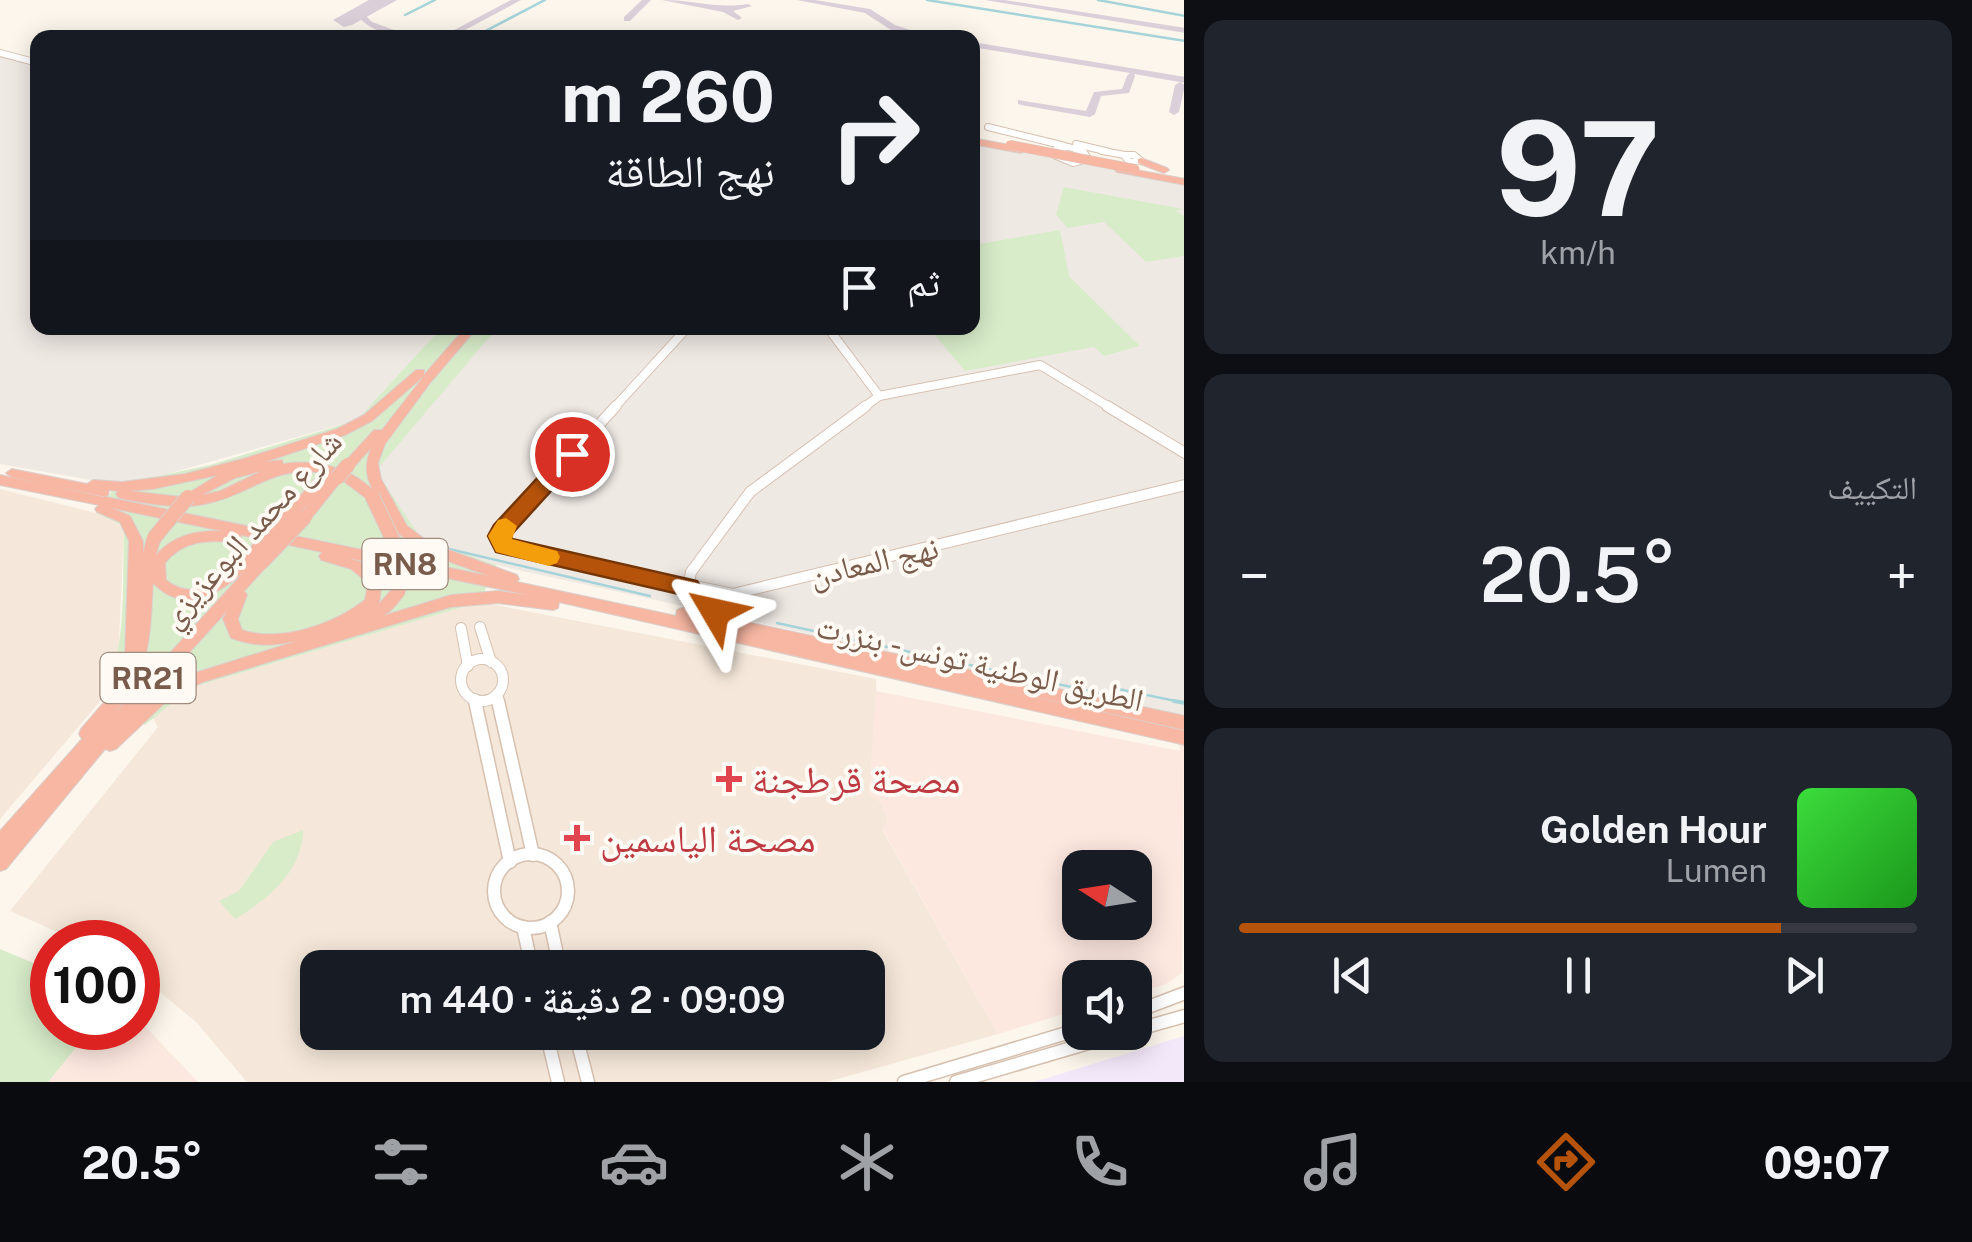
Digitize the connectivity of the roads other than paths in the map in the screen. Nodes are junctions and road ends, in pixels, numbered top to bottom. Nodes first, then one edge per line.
1 (0, 55) edge
2 (30, 62) edge
3 (980, 130) edge
4 (980, 131) edge
5 (980, 131) edge
6 (980, 132) edge
7 (1035, 136) junction
8 (1060, 151) junction
9 (1109, 152) junction
10 (1083, 156) junction
11 (1124, 157) junction
12 (1137, 166) junction
13 (1184, 178) edge
14 (455, 335) edge
15 (464, 335) edge
16 (681, 335) edge
17 (833, 335) edge
18 (423, 377) junction
19 (879, 396) junction
20 (1184, 453) edge
21 (0, 470) edge
22 (0, 482) edge
23 (1184, 485) edge
24 (78, 486) junction
25 (103, 501) junction
26 (391, 510) junction
27 (253, 540) junction
28 (311, 552) junction
29 (258, 561) junction
30 (512, 579) junction
31 (688, 587) junction
32 (553, 604) junction
33 (480, 627) dead end
34 (461, 628) dead end
35 (808, 639) junction
36 (824, 655) junction
37 (491, 662) junction
38 (468, 666) junction
39 (166, 692) junction
40 (497, 694) junction
41 (475, 698) junction
42 (109, 708) junction
43 (1184, 722) edge
44 (1184, 738) edge
45 (83, 767) junction
46 (41, 794) junction
47 (0, 843) edge
48 (533, 855) junction
49 (0, 862) edge
50 (510, 862) junction
51 (550, 922) junction
52 (523, 927) junction
53 (528, 950) edge
54 (556, 950) edge
55 (1184, 993) edge
56 (1152, 1005) edge
57 (1184, 1016) edge
58 (1152, 1025) edge
59 (1062, 1035) edge
60 (550, 1050) edge
61 (580, 1050) edge
62 (1065, 1050) edge
63 (558, 1082) edge
64 (588, 1082) edge
65 (904, 1082) edge
66 (956, 1082) edge

1 - 2 street
3 - 7 street
4 - 8 highway
5 - 8 street
6 - 12 highway, bridge
7 - 8 street
7 - 9 street
8 - 10 street
8 - 10 street
9 - 10 street
9 - 11 street
10 - 11 street
10 - 13 highway
11 - 12 street
12 - 13 highway
14 - 18 highway, شارع محمد البوعزيزي
15 - 18 highway, شارع محمد البوعزيزي
16 - 31 street, نهج المعادن
17 - 19 street
18 - 24 highway
18 - 26 highway
18 - 29 highway, شارع محمد البوعزيزي, bridge
19 - 20 street
19 - 31 street
21 - 24 highway, الطريق الوطنية تونس - بنزرت / RN8
22 - 25 highway, RN8
22 - 36 highway, الطريق الوطنية تونس - بنزرت / RN8
23 - 31 street, نهج المعادن
24 - 25 highway, الطريق الوطنية تونس - بنزرت / RN8
25 - 27 highway, RN8
25 - 30 highway, الطريق الوطنية تونس - بنزرت / RN8
25 - 39 highway, bridge
25 - 42 highway
26 - 30 highway
26 - 42 highway, bridge
27 - 28 highway, RN8
27 - 29 highway
28 - 29 highway
28 - 32 highway, RN8
29 - 45 highway, شارع محمد البوعزيزي / RR21
29 - 46 highway, شارع محمد البوعزيزي / RR21
30 - 35 highway, الطريق الوطنية تونس - بنزرت / RN8
31 - 35 highway
32 - 36 highway, RN8
32 - 39 highway
33 - 37 street
34 - 38 street
35 - 43 highway, الطريق الوطنية تونس - بنزرت / RN8
36 - 44 highway, الطريق الوطنية تونس - بنزرت / RN8
37 - 38 street
37 - 40 street
38 - 41 street
39 - 45 highway
40 - 41 street
40 - 48 street
41 - 50 street
42 - 46 highway
45 - 49 highway, شارع محمد البوعزيزي / RR21
46 - 47 highway, شارع محمد البوعزيزي / RR21
48 - 50 street
48 - 51 street
50 - 52 street
51 - 52 street
51 - 54 street
52 - 53 street
55 - 56 street
57 - 58 street
59 - 65 street
60 - 63 street
61 - 64 street
62 - 66 street

